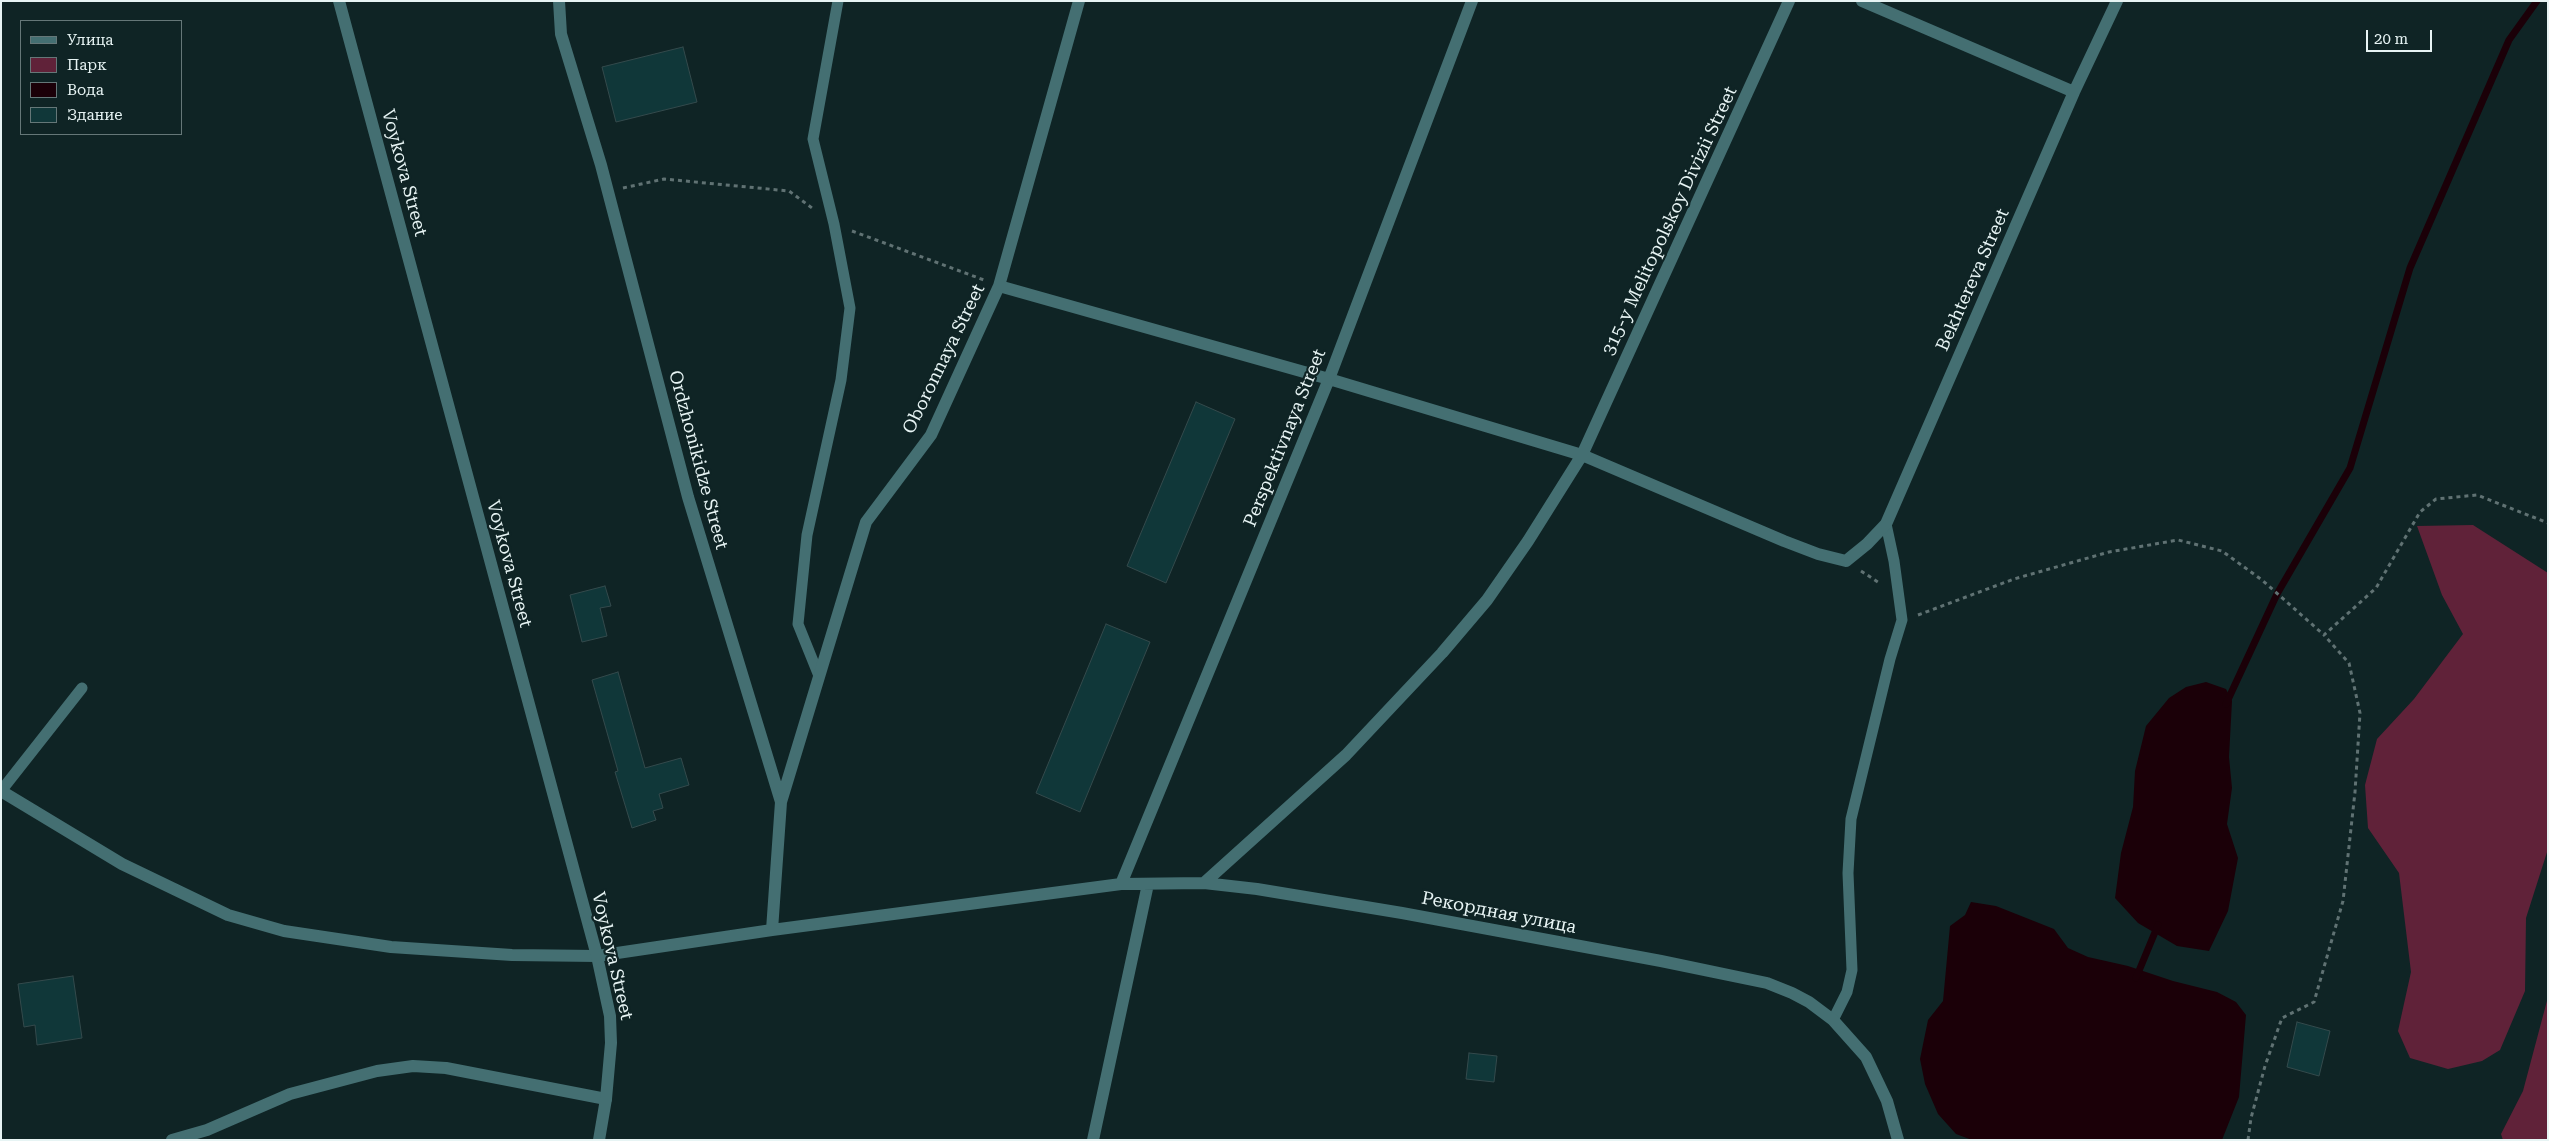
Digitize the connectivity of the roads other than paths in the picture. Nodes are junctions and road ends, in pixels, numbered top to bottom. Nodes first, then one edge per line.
1 (339, 1) edge
2 (559, 1) edge
3 (838, 1) edge
4 (1079, 1) edge
5 (1472, 1) edge
6 (1789, 1) edge
7 (1862, 1) edge
8 (2117, 1) edge
9 (2074, 92) junction
10 (999, 286) junction
11 (1329, 379) junction
12 (1582, 455) junction
13 (1886, 524) junction
14 (819, 676) junction
15 (82, 688) dead end
16 (1, 791) edge
17 (781, 802) junction
18 (1204, 883) junction
19 (1121, 884) junction
20 (1148, 884) junction
21 (772, 930) junction
22 (597, 956) junction
23 (1833, 1020) junction
24 (606, 1100) junction
25 (172, 1140) edge
26 (599, 1140) edge
27 (1093, 1140) edge
28 (1898, 1140) edge

1 - 22 street, Voykova Street
2 - 17 street, Ordzhonikidze Street
3 - 14 lane
4 - 10 street, Oboronnaya Street
5 - 11 street, Perspektivnaya Street
6 - 12 street, 315-y Melitopolskoy Divizii Street
7 - 9 street
8 - 9 street, Bekhtereva Street
9 - 13 street, Bekhtereva Street
10 - 11 street
10 - 14 street, Oboronnaya Street
11 - 12 street
11 - 19 street, Perspektivnaya Street
12 - 13 street, Bekhtereva Street
12 - 18 street, 315-y Melitopolskoy Divizii Street
13 - 23 lane
14 - 17 street, Oboronnaya Street
15 - 16 lane
16 - 22 street, Рекордная улица
17 - 21 street, Ordzhonikidze Street
18 - 20 street, Рекордная улица
18 - 23 street, Рекордная улица
19 - 20 street, Рекордная улица
19 - 21 street, Рекордная улица
20 - 27 street
21 - 22 street, Рекордная улица
22 - 24 street, Voykova Street
23 - 28 street, Рекордная улица
24 - 25 street
24 - 26 street, Voykova Street

